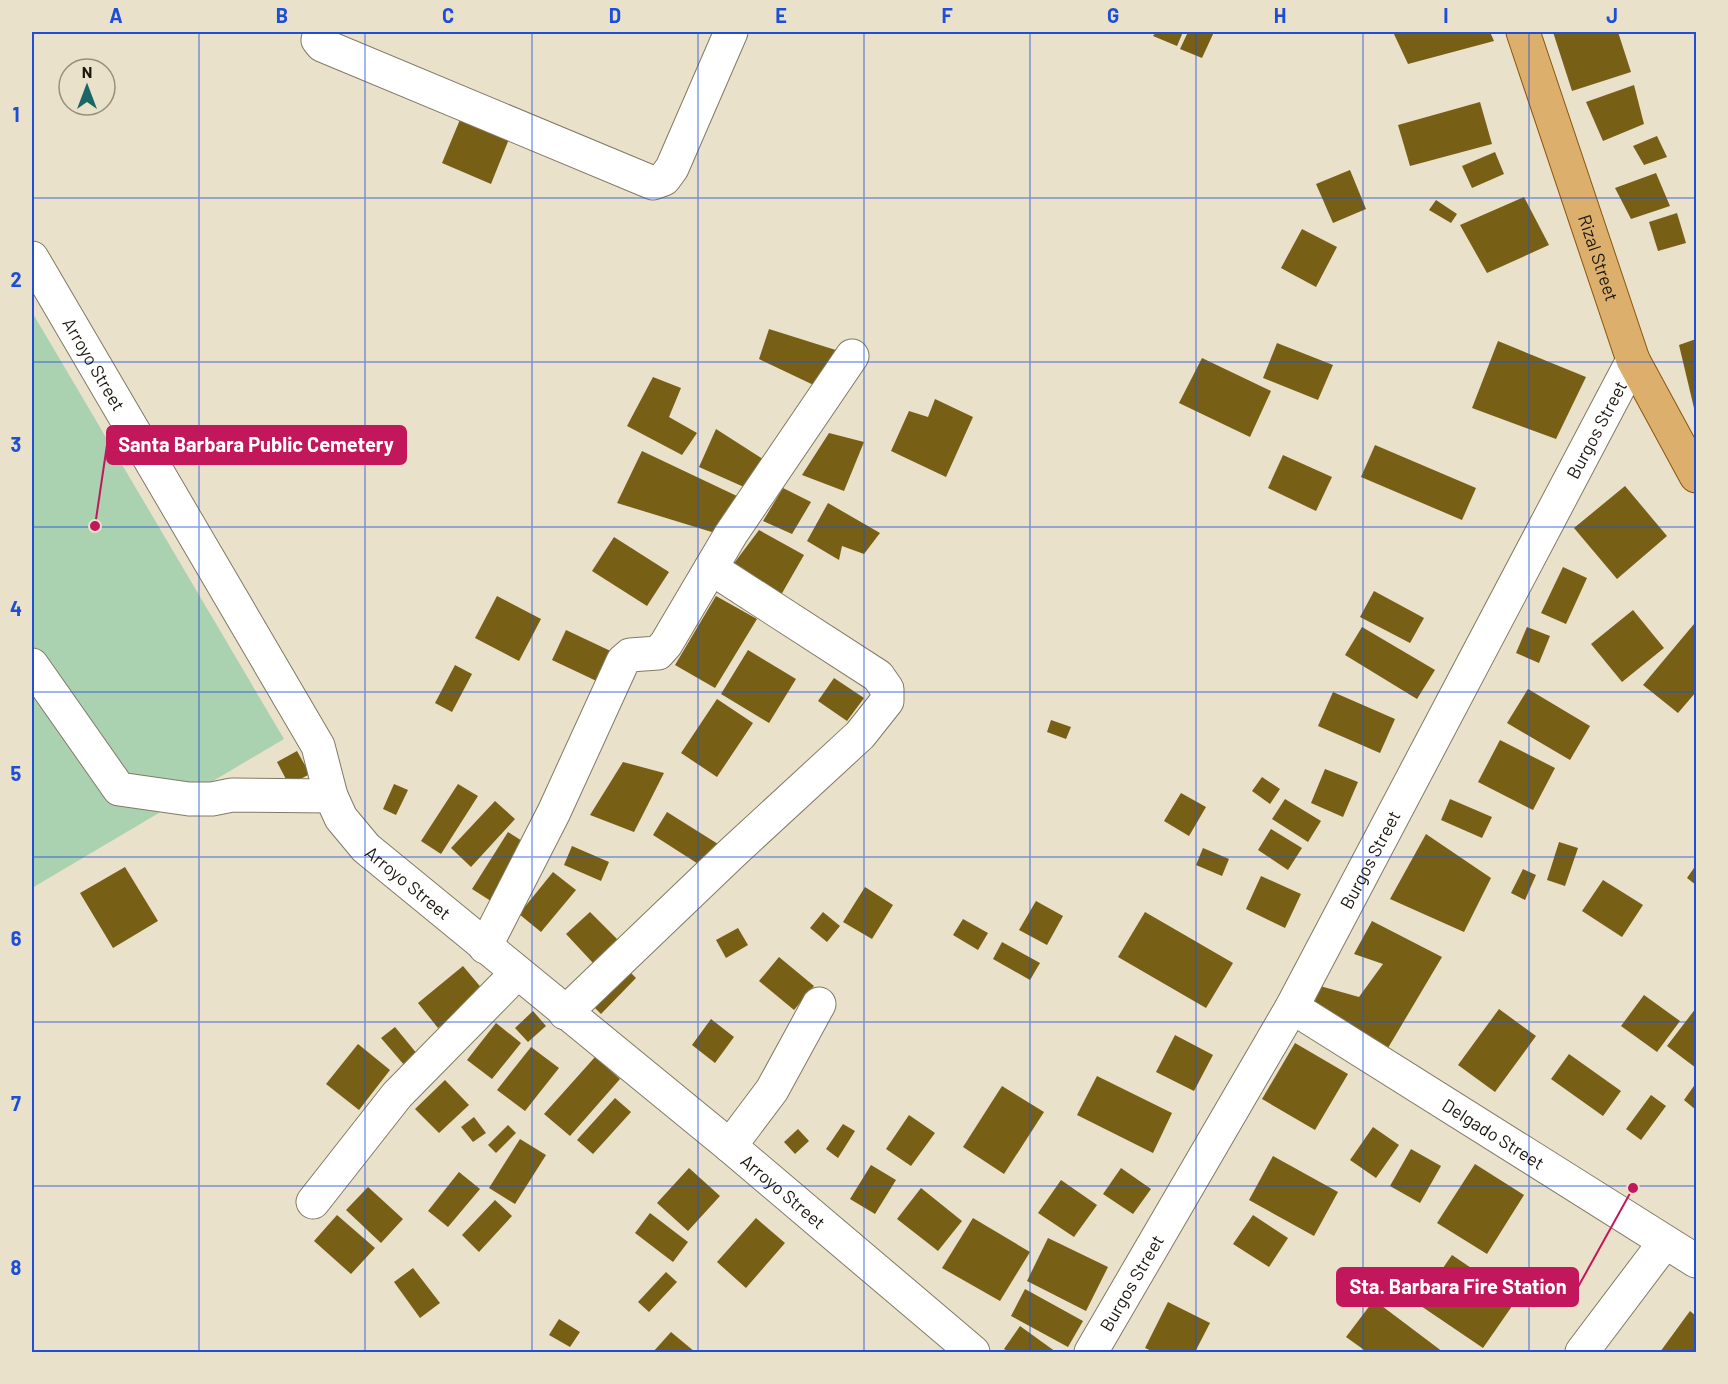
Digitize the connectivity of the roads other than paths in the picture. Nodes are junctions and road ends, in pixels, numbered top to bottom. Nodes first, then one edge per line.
1 (320, 32) edge
2 (731, 32) edge
3 (1523, 32) edge
4 (32, 258) edge
5 (852, 356) dead end
6 (1633, 360) junction
7 (1696, 476) edge
8 (711, 568) junction
9 (32, 665) edge
10 (331, 796) junction
11 (485, 947) junction
12 (517, 973) junction
13 (819, 1004) dead end
14 (1292, 1007) junction
15 (565, 1013) junction
16 (730, 1146) junction
17 (313, 1202) dead end
18 (1665, 1242) junction
19 (1696, 1261) edge
20 (973, 1353) edge
21 (1091, 1353) edge
22 (1582, 1353) edge

1 - 2 street
3 - 6 main road, Rizal Street
4 - 10 street, Arroyo Street
5 - 8 street
6 - 7 main road, Rizal Street
6 - 14 street, Burgos Street
8 - 11 street
8 - 15 street
9 - 10 street
10 - 11 street, Arroyo Street
11 - 12 street, Arroyo Street
12 - 15 street, Arroyo Street
12 - 17 street
13 - 16 street
14 - 18 street, Delgado Street
14 - 21 street, Burgos Street
15 - 16 street, Arroyo Street
16 - 20 street, Arroyo Street
18 - 19 street, Delgado Street
18 - 22 street

